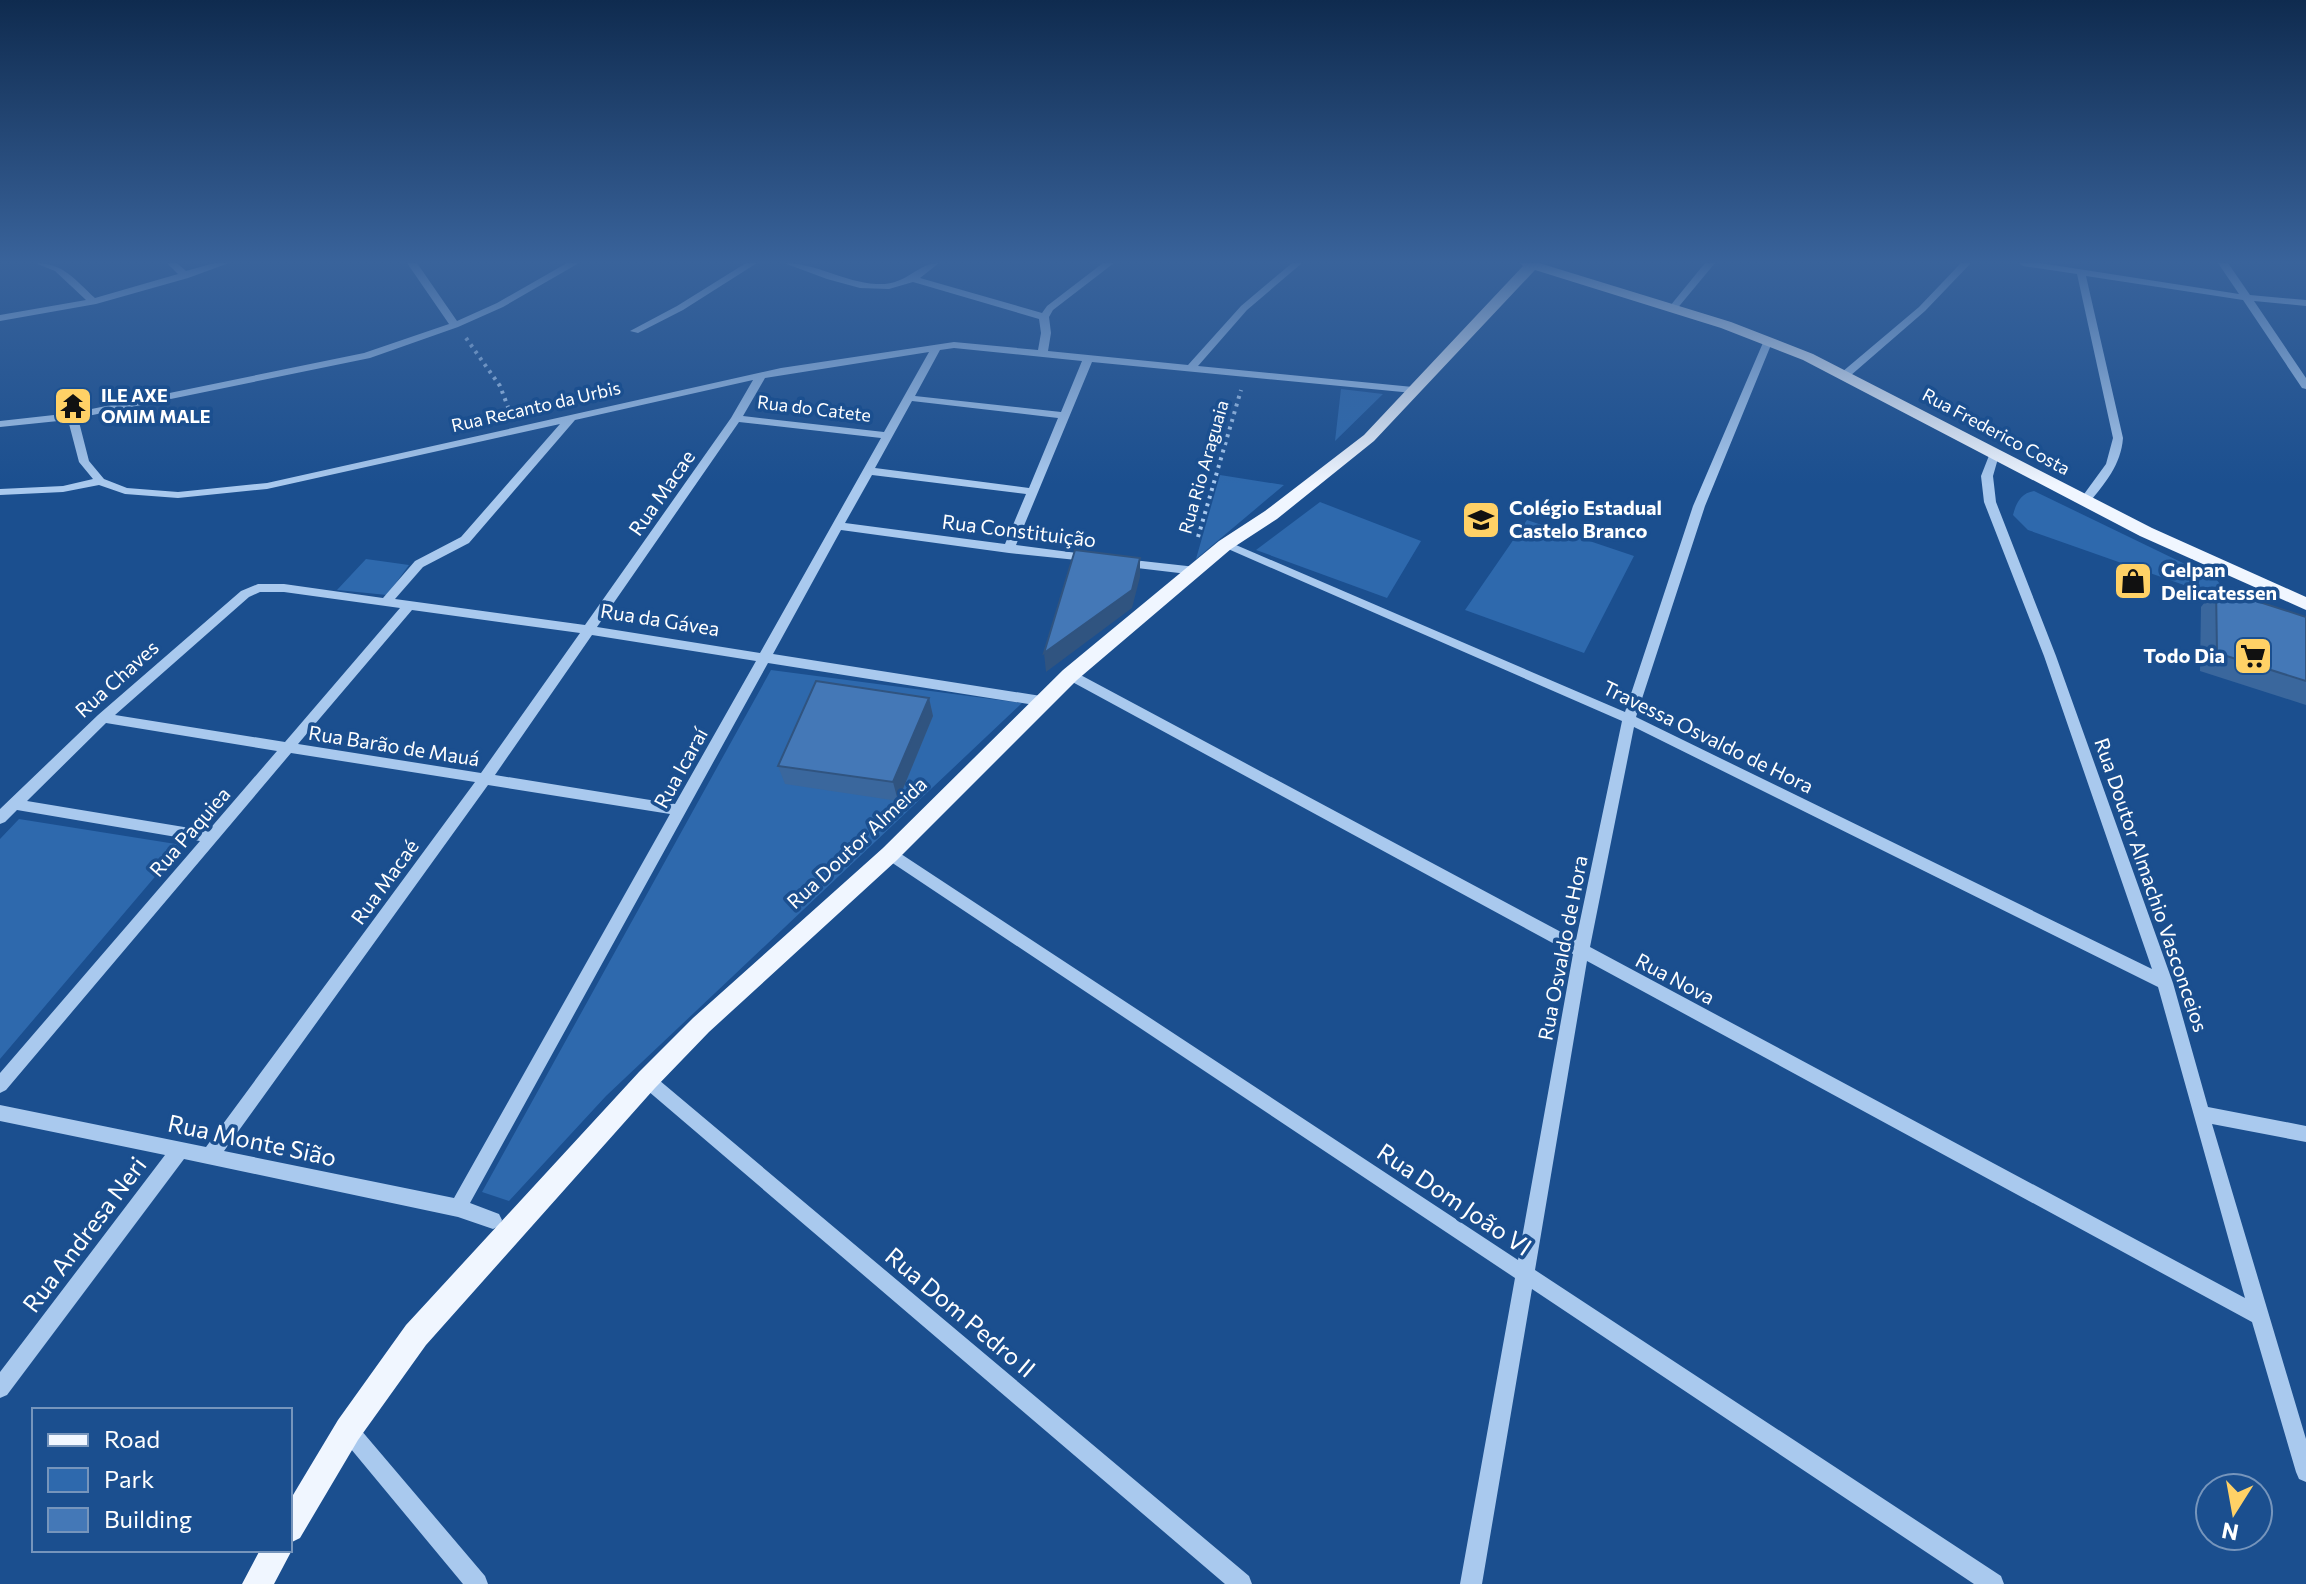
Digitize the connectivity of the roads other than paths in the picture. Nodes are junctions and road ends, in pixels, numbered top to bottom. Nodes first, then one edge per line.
1 (421, 337) edge
2 (1045, 337) edge
3 (1219, 337) edge
4 (1462, 337) edge
5 (1759, 337) edge
6 (1890, 337) edge
7 (2095, 337) edge
8 (2274, 337) edge
9 (1768, 340) junction
10 (937, 347) junction
11 (1043, 351) junction
12 (1089, 357) junction
13 (1192, 367) junction
14 (1846, 374) junction
15 (761, 375) junction
16 (2306, 386) edge
17 (1413, 390) junction
18 (909, 398) junction
19 (72, 416) junction
20 (1066, 416) junction
21 (571, 418) junction
22 (736, 418) junction
23 (0, 424) edge
24 (888, 436) junction
25 (1994, 455) junction
26 (870, 471) junction
27 (100, 481) junction
28 (0, 492) edge
29 (1034, 492) junction
30 (2085, 501) junction
31 (838, 526) junction
32 (1225, 545) junction
33 (1009, 549) junction
34 (1192, 570) junction
35 (271, 587) joint
36 (387, 601) junction
37 (410, 604) junction
38 (2306, 604) edge
39 (588, 630) junction
40 (767, 656) junction
41 (1070, 675) junction
42 (1041, 701) junction
43 (103, 718) junction
44 (1629, 719) junction
45 (286, 750) junction
46 (484, 780) junction
47 (14, 804) junction
48 (680, 810) junction
49 (0, 818) edge
50 (211, 837) junction
51 (890, 854) junction
52 (1581, 952) junction
53 (2165, 983) junction
54 (647, 1080) junction
55 (0, 1085) edge
56 (0, 1113) edge
57 (2201, 1114) junction
58 (2306, 1134) edge
59 (180, 1150) junction
60 (210, 1156) junction
61 (458, 1208) junction
62 (493, 1220) dead end
63 (1523, 1274) junction
64 (2262, 1317) junction
65 (0, 1388) edge
66 (348, 1430) junction
67 (2306, 1472) edge
68 (292, 1525) edge
69 (276, 1552) edge
70 (257, 1584) edge
71 (477, 1584) edge
72 (1241, 1584) edge
73 (1471, 1584) edge
74 (1993, 1584) edge

1 - 19 street
2 - 11 street
3 - 13 street
4 - 17 main road, Rua Doutor Almeida
5 - 9 main road, Rua Frederico Costa
6 - 14 street
7 - 30 street
8 - 16 street
9 - 14 main road, Rua Frederico Costa
9 - 44 street, Rua Osvaldo de Hora
10 - 11 street, Rua Recanto da Urbis
10 - 15 street, Rua Recanto da Urbis
10 - 18 street, Rua Icaraí
11 - 12 street, Rua Recanto da Urbis
12 - 13 street, Rua Recanto da Urbis
12 - 20 street
13 - 17 street, Rua Recanto da Urbis
14 - 25 main road, Rua Frederico Costa
15 - 21 street, Rua Recanto da Urbis
15 - 22 street, Rua Macae
17 - 32 main road, Rua Doutor Almeida
18 - 20 street
18 - 24 street, Rua Icaraí
19 - 23 street
19 - 27 street
20 - 29 street
21 - 27 street, Rua Recanto da Urbis
21 - 36 street
22 - 24 street, Rua do Catete
22 - 39 street, Rua Macae
24 - 26 street, Rua Icaraí
25 - 30 main road, Rua Frederico Costa
25 - 53 street, Rua Doutor Almachio Vasconceios
26 - 29 street
26 - 31 street, Rua Icaraí
27 - 28 street, Rua Recanto da Urbis
29 - 33 street
30 - 38 main road, Rua Frederico Costa
31 - 33 street, Rua Constituição
31 - 40 street, Rua Icaraí
32 - 34 main road, Rua Doutor Almeida
32 - 44 street, Travessa Osvaldo de Hora
33 - 34 street, Rua Constituição
34 - 41 main road, Rua Doutor Almeida
35 - 36 street, Rua da Gávea
35 - 43 street, Rua Chaves
36 - 37 street, Rua da Gávea
37 - 39 street, Rua da Gávea
37 - 45 street, Rua Paquiea
39 - 40 street, Rua da Gávea
39 - 46 street, Rua Macaé
40 - 42 street, Rua da Gávea
40 - 48 street, Rua Icaraí
41 - 42 main road, Rua Doutor Almeida
41 - 52 street, Rua Nova
42 - 51 main road, Rua Doutor Almeida
43 - 45 street, Rua Barão de Mauá
43 - 47 street, Rua Chaves
44 - 52 street, Rua Osvaldo de Hora
44 - 53 street, Travessa Osvaldo de Hora
45 - 46 street, Rua Barão de Mauá
45 - 50 street, Rua Paquiea
46 - 48 street, Rua Barão de Mauá
46 - 60 street, Rua Macaé
47 - 49 street, Rua Chaves
47 - 50 street
48 - 61 street, Rua Icaraí
50 - 55 street, Rua Paquiea
51 - 54 main road, Rua Doutor Almeida
51 - 63 street, Rua Dom João VI
52 - 63 street, Rua Osvaldo de Hora
52 - 64 street, Rua Nova
53 - 57 street, Rua Doutor Almachio Vasconceios
54 - 66 main road, Rua Doutor Almeida
54 - 72 street, Rua Dom Pedro II
56 - 59 street, Rua Monte Sião
57 - 58 street
57 - 64 street, Rua Doutor Almachio Vasconceios
59 - 60 street, Rua Monte Sião
59 - 65 street, Rua Andresa Neri
60 - 61 street, Rua Monte Sião
61 - 62 street, Rua Monte Sião
63 - 73 street, Rua Osvaldo de Hora
63 - 74 street, Rua Dom João VI
64 - 67 street, Rua Doutor Almachio Vasconceios
66 - 68 main road, Rua Doutor Almeida
66 - 71 street
69 - 70 main road

